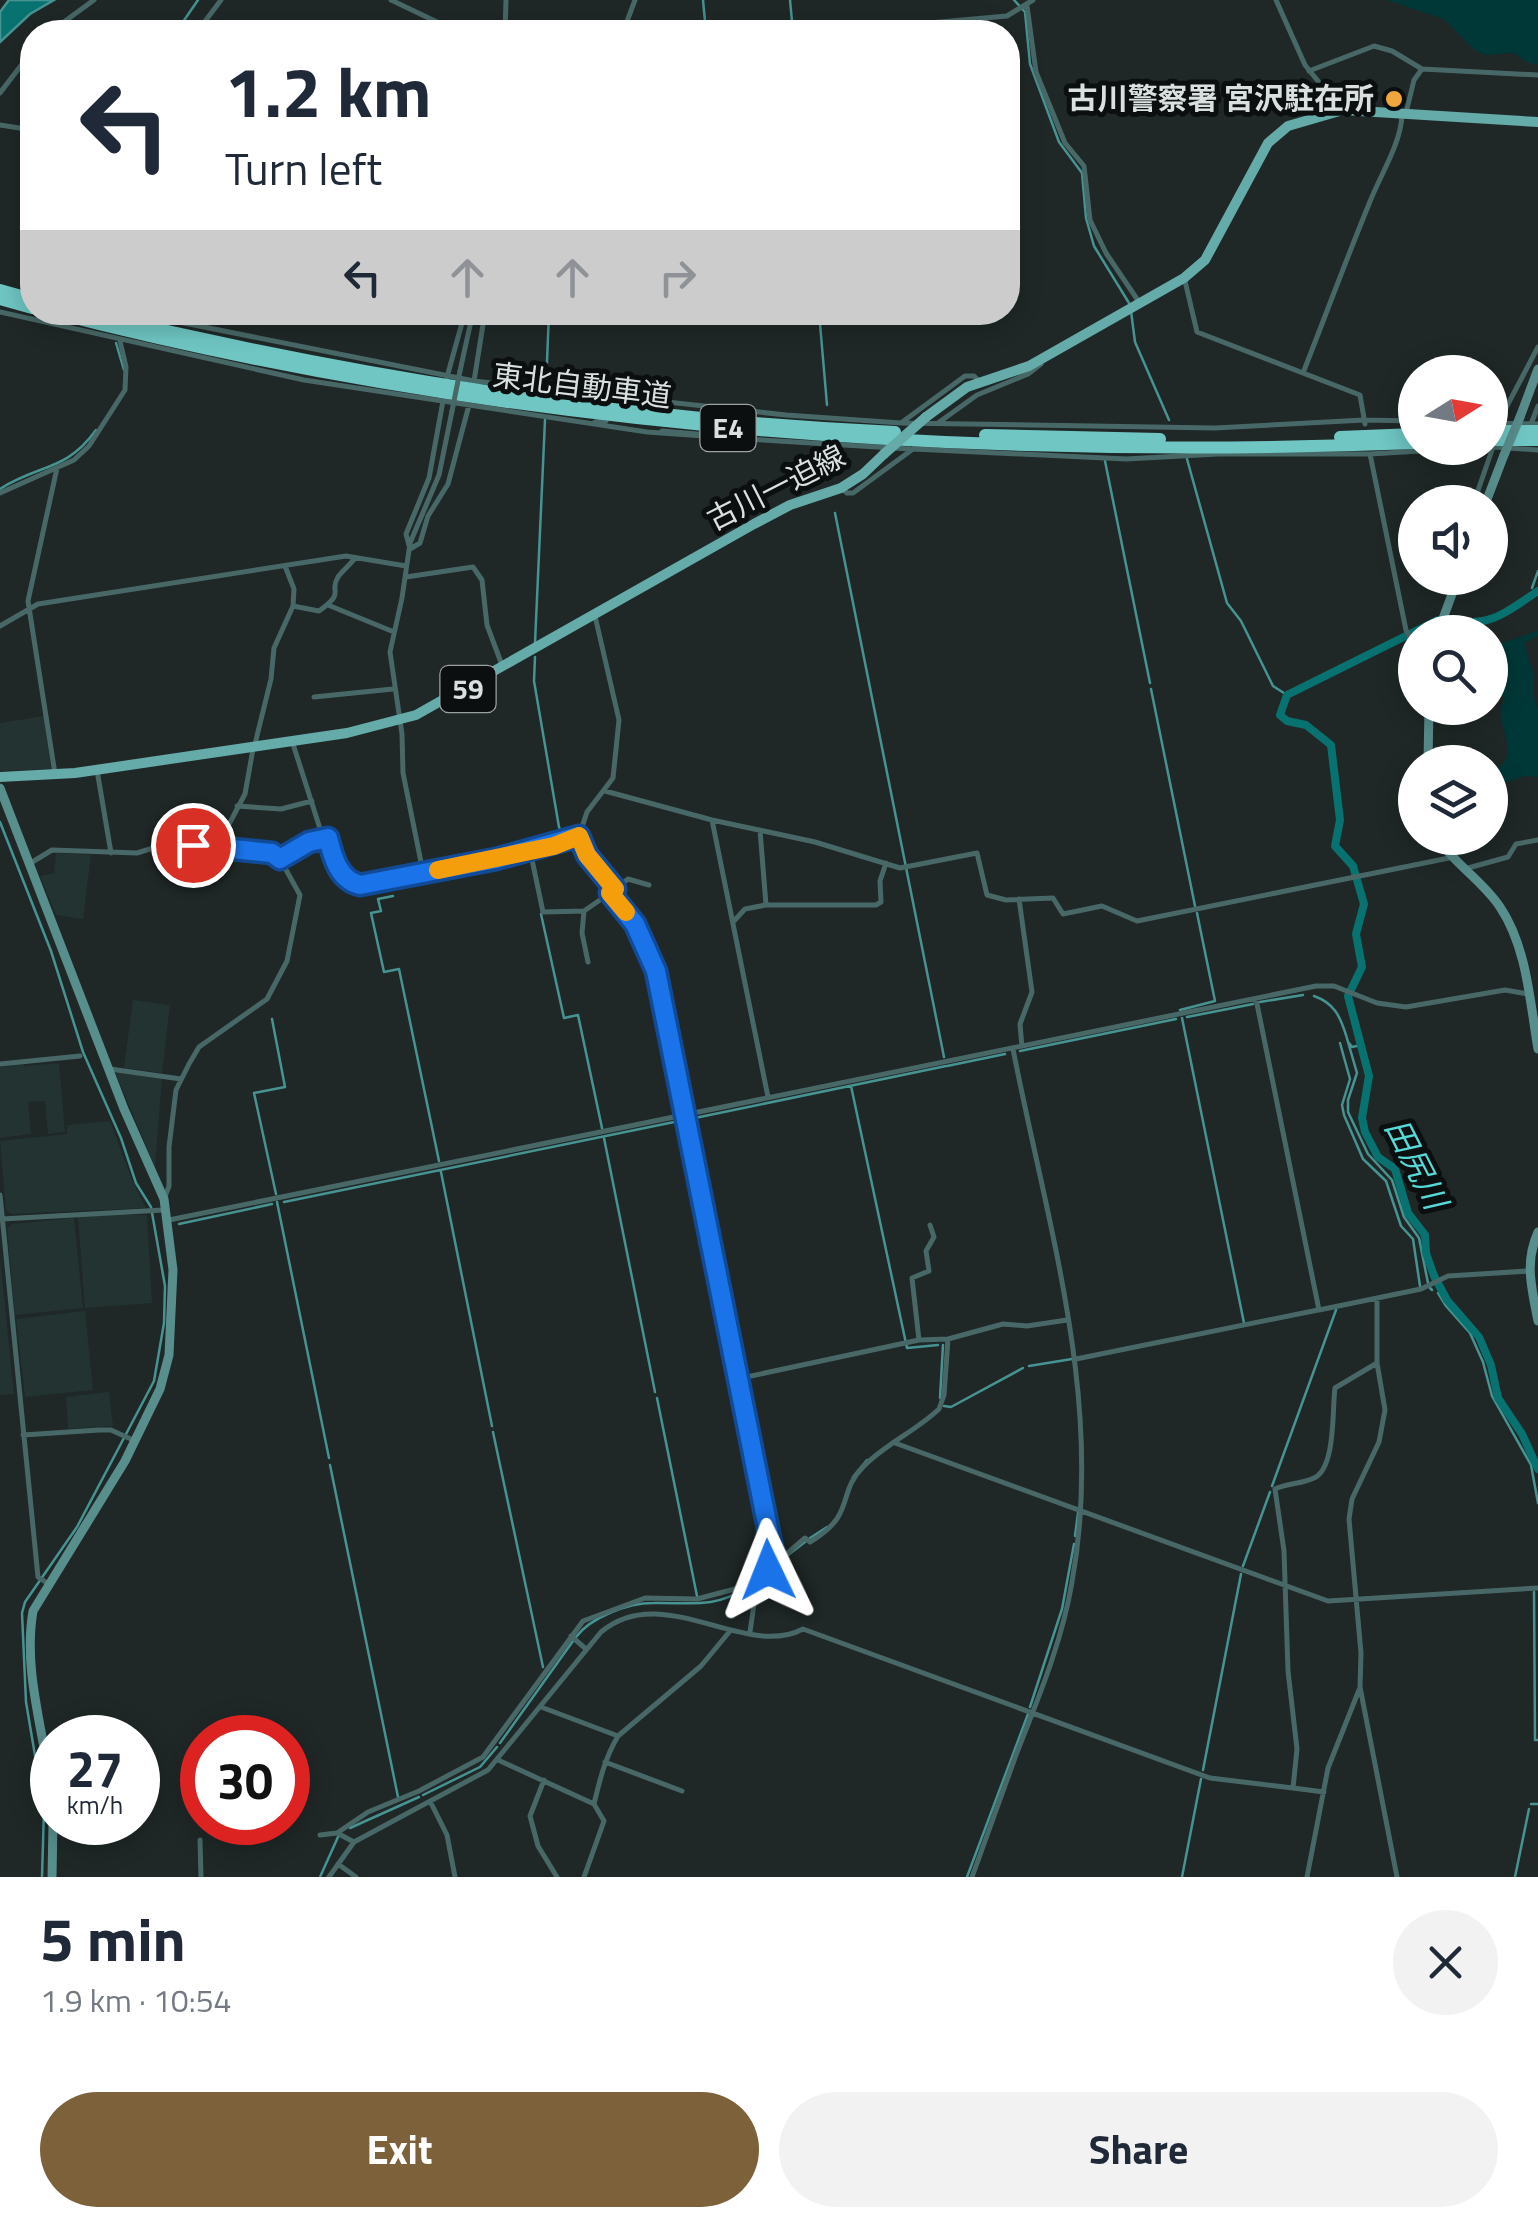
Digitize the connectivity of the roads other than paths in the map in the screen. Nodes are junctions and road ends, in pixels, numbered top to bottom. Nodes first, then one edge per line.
1 (94, 0) edge
2 (390, 0) edge
3 (1033, 0) edge
4 (1276, 0) edge
5 (1024, 8) junction
6 (66, 20) edge
7 (432, 20) edge
8 (962, 20) edge
9 (20, 67) edge
10 (1422, 69) junction
11 (1309, 71) junction
12 (1538, 75) edge
13 (0, 93) edge
14 (1335, 110) junction
15 (1404, 116) junction
16 (1538, 122) edge
17 (1184, 278) junction
18 (1133, 305) junction
19 (70, 325) edge
20 (79, 325) edge
21 (143, 325) edge
22 (185, 325) edge
23 (461, 325) edge
24 (470, 325) edge
25 (483, 325) edge
26 (120, 341) junction
27 (1538, 347) edge
28 (1048, 355) junction
29 (1538, 369) edge
30 (1303, 373) junction
31 (447, 377) junction
32 (474, 381) junction
33 (979, 381) junction
34 (564, 391) junction
35 (443, 401) junction
36 (608, 402) dead end
37 (666, 402) junction
38 (1508, 402) edge
39 (469, 405) junction
40 (1538, 406) edge
41 (743, 411) junction
42 (562, 420) junction
43 (606, 421) dead end
44 (931, 421) junction
45 (1398, 421) edge
46 (1364, 422) junction
47 (900, 423) junction
48 (1536, 426) edge
49 (1508, 427) edge
50 (646, 432) junction
51 (1398, 435) edge
52 (746, 439) junction
53 (1538, 440) edge
54 (1398, 443) edge
55 (1508, 443) edge
56 (1508, 447) edge
57 (913, 449) junction
58 (1398, 449) edge
59 (1369, 450) junction
60 (1538, 450) edge
61 (57, 468) junction
62 (1493, 485) edge
63 (841, 488) junction
64 (0, 493) edge
65 (410, 550) junction
66 (355, 558) junction
67 (285, 566) junction
68 (406, 566) junction
69 (406, 577) junction
70 (328, 605) junction
71 (293, 606) junction
72 (28, 609) junction
73 (1404, 615) edge
74 (594, 616) junction
75 (0, 626) edge
76 (394, 632) junction
77 (503, 668) junction
78 (393, 689) junction
79 (314, 698) dead end
80 (400, 721) junction
81 (292, 741) junction
82 (254, 746) junction
83 (97, 770) junction
84 (55, 774) junction
85 (0, 777) edge
86 (0, 788) edge
87 (605, 791) junction
88 (312, 800) junction
89 (238, 806) junction
90 (712, 820) junction
91 (760, 830) junction
92 (579, 836) junction
93 (323, 838) junction
94 (1538, 840) edge
95 (218, 846) junction
96 (530, 850) junction
97 (111, 853) junction
98 (1452, 855) edge
99 (1454, 858) junction
100 (280, 859) junction
101 (886, 863) junction
102 (29, 864) junction
103 (1468, 868) junction
104 (424, 872) junction
105 (650, 885) dead end
106 (612, 891) junction
107 (1019, 899) junction
108 (766, 906) junction
109 (584, 910) junction
110 (732, 922) junction
111 (588, 962) dead end
112 (1531, 989) edge
113 (1256, 999) junction
114 (1022, 1047) junction
115 (1013, 1049) junction
116 (1538, 1049) edge
117 (80, 1056) dead end
118 (0, 1064) edge
119 (109, 1069) junction
120 (181, 1079) junction
121 (768, 1098) junction
122 (684, 1115) junction
123 (0, 1195) edge
124 (164, 1210) junction
125 (2, 1219) edge
126 (930, 1225) dead end
127 (1538, 1232) edge
128 (1532, 1279) edge
129 (1377, 1299) junction
130 (1319, 1310) junction
131 (1068, 1320) junction
132 (1538, 1321) edge
133 (948, 1339) junction
134 (919, 1340) junction
135 (1076, 1359) junction
136 (1378, 1363) junction
137 (739, 1378) junction
138 (23, 1435) junction
139 (131, 1439) junction
140 (894, 1442) junction
141 (1081, 1512) junction
142 (775, 1563) junction
143 (42, 1580) junction
144 (746, 1583) junction
145 (1286, 1586) junction
146 (1538, 1588) edge
147 (1354, 1597) junction
148 (730, 1630) junction
149 (750, 1632) junction
150 (571, 1636) junction
151 (586, 1649) junction
152 (1360, 1687) junction
153 (541, 1708) junction
154 (1034, 1712) junction
155 (37, 1715) edge
156 (618, 1736) junction
157 (493, 1742) junction
158 (505, 1751) junction
159 (498, 1760) junction
160 (604, 1762) junction
161 (544, 1780) junction
162 (1294, 1788) junction
163 (682, 1790) dead end
164 (420, 1791) junction
165 (1324, 1792) junction
166 (427, 1802) junction
167 (594, 1804) junction
168 (336, 1833) junction
169 (320, 1835) dead end
170 (354, 1842) junction
171 (53, 1845) edge
172 (200, 1845) edge
173 (338, 1864) junction
174 (52, 1877) edge
175 (201, 1877) edge
176 (329, 1877) edge
177 (356, 1877) edge
178 (455, 1877) edge
179 (556, 1877) edge
180 (584, 1877) edge
181 (972, 1877) edge
182 (1307, 1877) edge
183 (1397, 1877) edge

1 - 6 street
2 - 7 street
3 - 5 street
4 - 11 street
5 - 8 street
5 - 18 street
9 - 13 street
10 - 11 street
10 - 12 street
10 - 15 street
11 - 14 street
14 - 15 main road, 古川一迫線 / 59
14 - 17 main road, 古川一迫線 / 59
15 - 16 main road, 古川一迫線 / 59
15 - 30 street
17 - 18 main road, 古川一迫線 / 59
17 - 30 street
18 - 28 main road, 古川一迫線 / 59
19 - 26 street
20 - 54 highway, 東北自動車道 / E4
21 - 51 highway, 東北自動車道 / E4
22 - 31 street
23 - 31 street
24 - 65 street, bridge
25 - 32 street
26 - 35 street
26 - 61 street
27 - 38 street
28 - 33 main road, 古川一迫線 / 59
28 - 44 street
29 - 62 street, bridge
30 - 46 street
31 - 32 street
32 - 34 street
33 - 44 main road, 古川一迫線 / 59
33 - 47 street
34 - 36 street
34 - 37 street
35 - 39 street
35 - 65 street
37 - 41 street
37 - 41 street
39 - 42 street
39 - 65 street
40 - 48 street
41 - 47 street
42 - 43 street
42 - 50 street
44 - 46 street
44 - 47 street
44 - 63 main road, 古川一迫線 / 59, bridge
45 - 46 street
48 - 49 highway
50 - 52 street
50 - 52 street
52 - 57 street
53 - 55 highway
56 - 60 street
57 - 59 street
57 - 63 street
58 - 59 street
59 - 73 street
61 - 64 street
61 - 72 street
63 - 74 main road, 古川一迫線 / 59
65 - 68 street
66 - 67 street
66 - 68 street
66 - 70 street
67 - 71 street
67 - 72 street
68 - 69 street
69 - 76 street
69 - 77 street
70 - 71 street
70 - 76 street
71 - 82 street
72 - 75 street
72 - 84 street
74 - 77 main road, 古川一迫線 / 59
74 - 87 street
76 - 78 street
77 - 80 main road, 古川一迫線 / 59
78 - 79 street
78 - 80 street
80 - 81 main road, 古川一迫線 / 59
80 - 104 street
81 - 82 main road, 古川一迫線 / 59
81 - 88 street
82 - 83 main road, 古川一迫線 / 59
82 - 89 street
83 - 84 main road, 古川一迫線 / 59
83 - 97 street
84 - 85 main road, 古川一迫線 / 59
86 - 102 street
87 - 90 street
87 - 92 street
88 - 89 street
88 - 93 street
89 - 95 street
90 - 91 street
90 - 110 street
91 - 101 street
91 - 108 street
92 - 96 street
92 - 106 street
93 - 100 street
93 - 104 street
94 - 103 street
95 - 97 street
95 - 100 street
96 - 104 street
96 - 109 street
97 - 102 street
98 - 99 street
99 - 103 street
99 - 107 street
100 - 120 street
101 - 107 street
101 - 108 street
102 - 119 street
103 - 112 street
105 - 106 street
106 - 109 street
106 - 122 street
107 - 114 street
108 - 110 street
109 - 111 street
110 - 121 street
112 - 113 street
112 - 116 street
113 - 114 street
113 - 130 street
114 - 115 street
115 - 121 street
115 - 131 street
117 - 118 street
119 - 120 street
119 - 124 street
120 - 124 street
121 - 122 street
122 - 124 street
122 - 137 street
123 - 125 street
124 - 125 street
124 - 139 street
125 - 138 street
126 - 134 street
127 - 128 street
128 - 129 street
128 - 132 street
129 - 130 street
129 - 136 street
130 - 135 street
131 - 133 street
131 - 135 street
133 - 134 street
133 - 140 street
134 - 137 street
135 - 141 street
136 - 145 street
136 - 147 street
137 - 142 street
138 - 139 street
138 - 143 street
139 - 143 street
140 - 141 street
140 - 142 street
141 - 145 street
141 - 154 street
142 - 144 street
143 - 155 street
144 - 149 street
144 - 150 street
145 - 147 street
145 - 162 street
146 - 147 street
147 - 152 street
148 - 149 street
148 - 151 street
148 - 156 street
149 - 154 street
150 - 151 street
150 - 157 street
151 - 153 street
152 - 165 street
152 - 183 street
153 - 156 street
153 - 158 street
154 - 162 street
154 - 181 street
156 - 160 street
157 - 158 street
157 - 164 street
158 - 159 street
159 - 161 street
159 - 166 street
160 - 163 street
160 - 167 street
161 - 167 street
161 - 179 street
162 - 165 street
164 - 166 street
164 - 168 street
165 - 182 street
166 - 170 street
166 - 178 street
167 - 180 street
168 - 169 street
168 - 170 street
170 - 173 street
171 - 174 street
172 - 175 street
173 - 176 street
173 - 177 street

